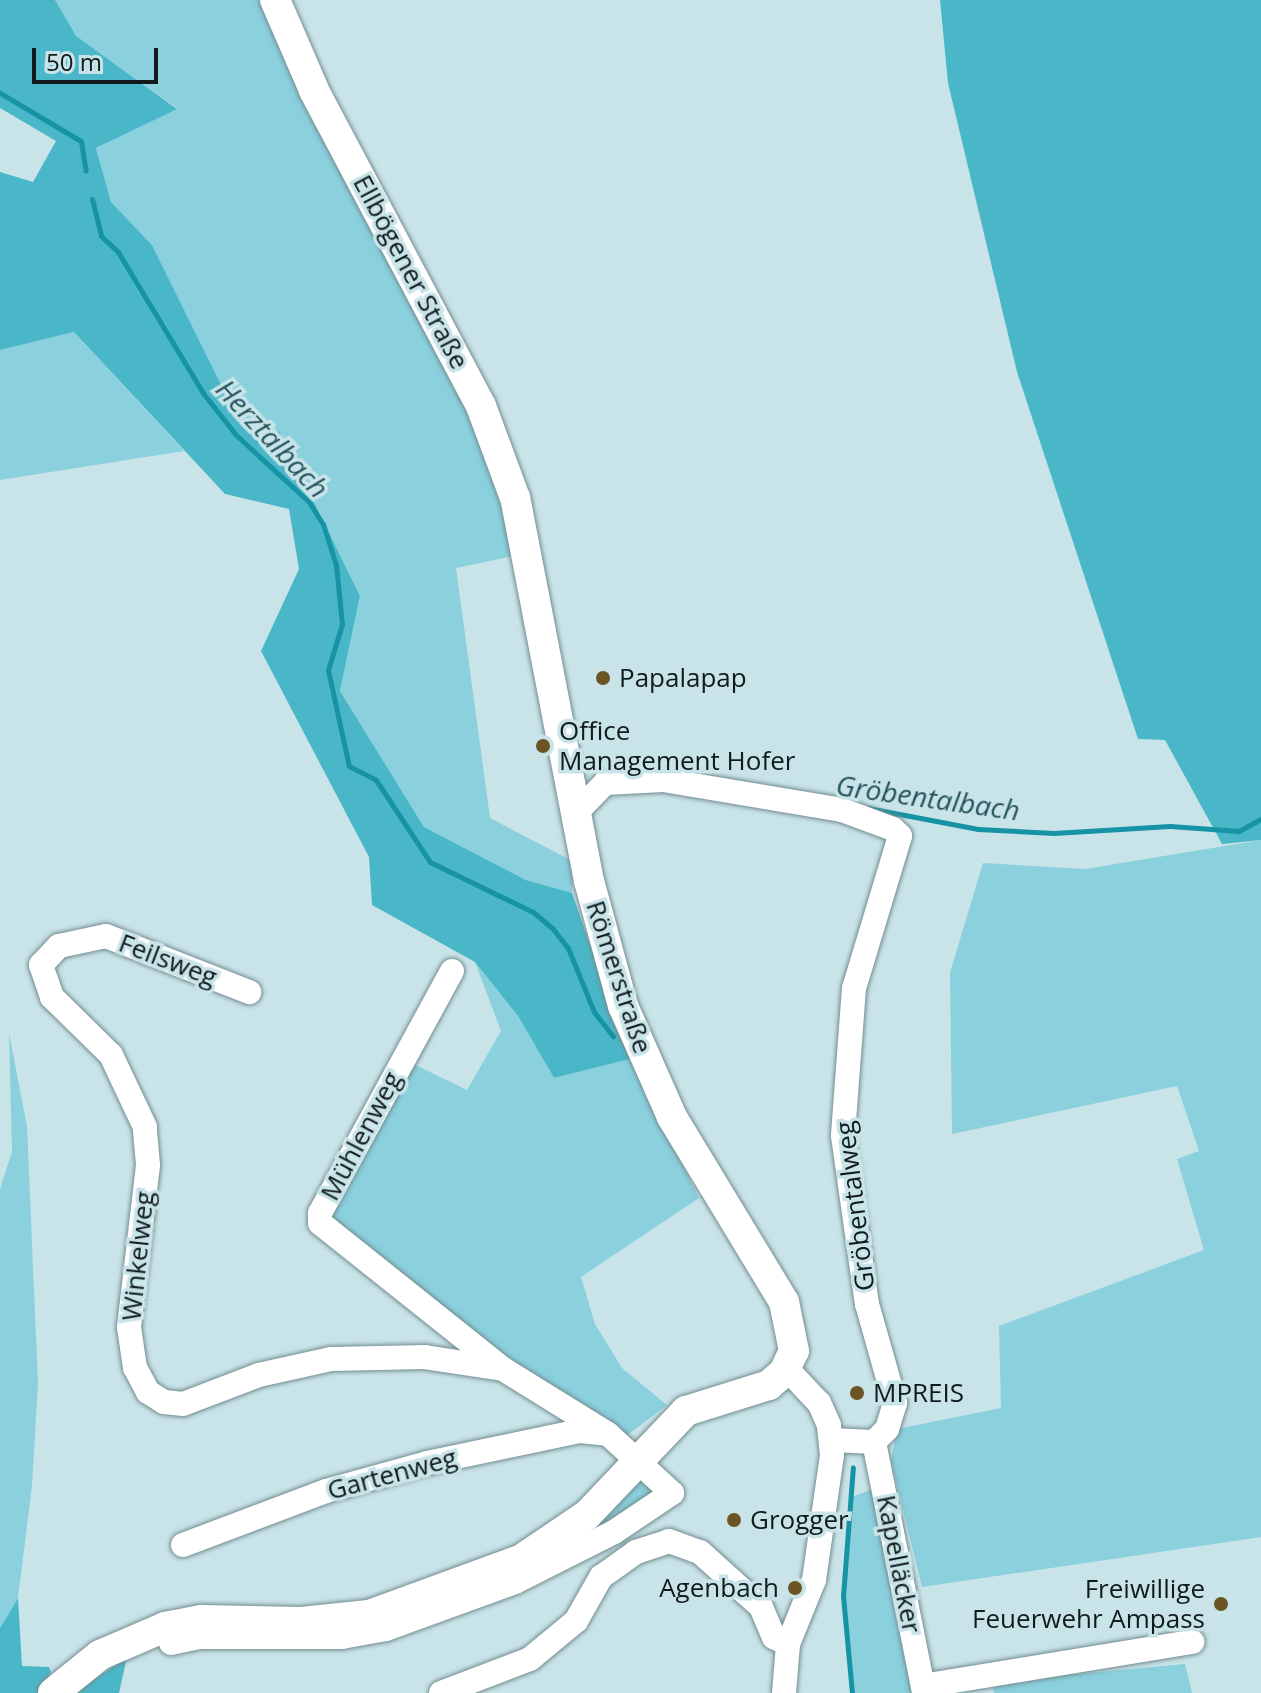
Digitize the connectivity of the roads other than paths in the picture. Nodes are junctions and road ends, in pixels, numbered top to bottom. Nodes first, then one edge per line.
1 (275, 0) edge
2 (528, 551) joint
3 (577, 812) junction
4 (452, 971) dead end
5 (249, 992) dead end
6 (56, 1001) joint
7 (503, 1369) junction
8 (787, 1369) junction
9 (608, 1434) junction
10 (832, 1440) junction
11 (874, 1442) junction
12 (638, 1460) junction
13 (183, 1545) dead end
14 (1192, 1642) dead end
15 (171, 1643) dead end
16 (788, 1644) junction
17 (923, 1689) edge
18 (53, 1693) edge
19 (441, 1693) edge
20 (784, 1693) edge

1 - 2 main road, Ellbögener Straße
2 - 3 main road, Römerstraße
3 - 8 main road, Römerstraße
3 - 11 street, Gröbentalweg
4 - 7 street, Mühlenweg
5 - 6 street, Feilsweg
6 - 7 street, Winkelweg
7 - 9 street, Winkelweg
8 - 10 street
8 - 12 main road
9 - 12 street, Winkelweg
9 - 13 street, Gartenweg
10 - 11 street
10 - 16 street
11 - 17 street, Kapelläcker
12 - 15 street
12 - 18 main road
14 - 17 street, Kapelläcker
16 - 19 street
16 - 20 street

